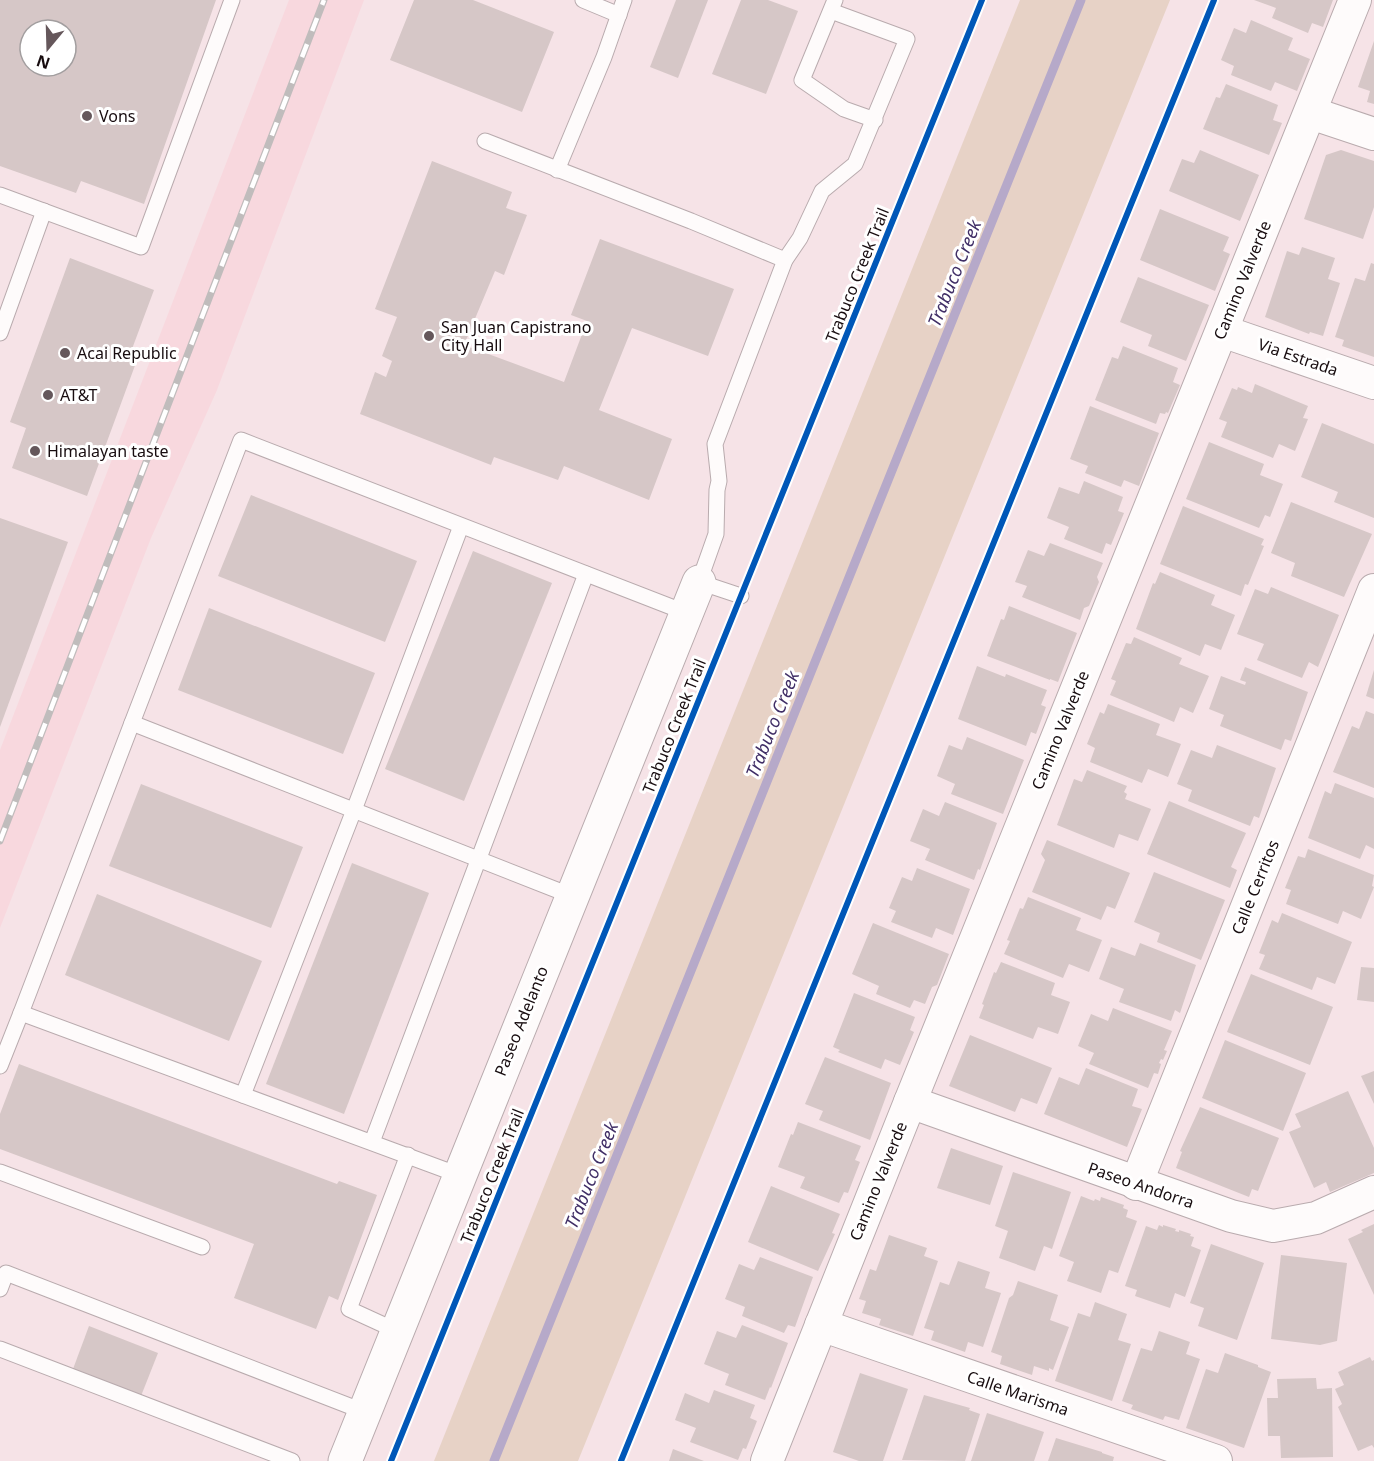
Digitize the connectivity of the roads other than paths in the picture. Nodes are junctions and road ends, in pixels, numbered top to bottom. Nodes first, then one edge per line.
1 (232, 0) edge
2 (583, 0) edge
3 (1355, 0) edge
4 (833, 5) edge
5 (621, 7) edge
6 (1311, 113) junction
7 (874, 120) junction
8 (1374, 134) edge
9 (484, 141) dead end
10 (557, 170) junction
11 (0, 195) edge
12 (44, 211) junction
13 (785, 260) junction
14 (1222, 331) junction
15 (0, 333) edge
16 (1374, 383) edge
17 (461, 526) junction
18 (586, 574) junction
19 (699, 582) junction
20 (1374, 590) edge
21 (741, 596) dead end
22 (687, 613) junction
23 (132, 723) junction
24 (354, 810) junction
25 (478, 859) junction
26 (572, 896) junction
27 (21, 1013) junction
28 (0, 1066) edge
29 (243, 1095) junction
30 (910, 1102) junction
31 (372, 1142) junction
32 (408, 1155) junction
33 (0, 1172) edge
34 (459, 1175) junction
35 (1137, 1184) junction
36 (1374, 1192) edge
37 (202, 1247) dead end
38 (0, 1289) edge
39 (821, 1325) junction
40 (396, 1331) junction
41 (0, 1349) edge
42 (365, 1412) junction
43 (292, 1461) edge
44 (345, 1461) edge
45 (767, 1461) edge
46 (1216, 1461) edge

1 - 12 lane
2 - 5 lane
3 - 6 street, Camino Valverde
4 - 7 lane
4 - 7 lane
5 - 10 lane
6 - 8 street
6 - 14 street, Camino Valverde
7 - 13 lane
9 - 10 lane
10 - 13 lane
11 - 12 lane
12 - 15 lane
13 - 19 lane
14 - 16 street, Via Estrada
14 - 30 street, Camino Valverde
17 - 18 lane
17 - 23 lane
17 - 24 lane
18 - 22 lane
18 - 25 lane
19 - 21 lane
19 - 22 street, Paseo Adelanto
20 - 35 street, Calle Cerritos
22 - 26 street, Paseo Adelanto
23 - 24 lane
23 - 27 lane
24 - 25 lane
24 - 29 lane
25 - 26 lane
25 - 31 lane
26 - 34 street, Paseo Adelanto
27 - 28 lane
27 - 29 lane
29 - 31 lane
30 - 35 street, Paseo Andorra
30 - 39 street, Camino Valverde
31 - 32 lane
32 - 34 lane
32 - 40 lane
33 - 37 lane
34 - 40 street, Paseo Adelanto
35 - 36 street, Paseo Andorra
38 - 42 lane
39 - 45 street, Camino Valverde
39 - 46 street, Calle Marisma
40 - 42 street, Paseo Adelanto
41 - 43 lane
42 - 44 street, Paseo Adelanto

